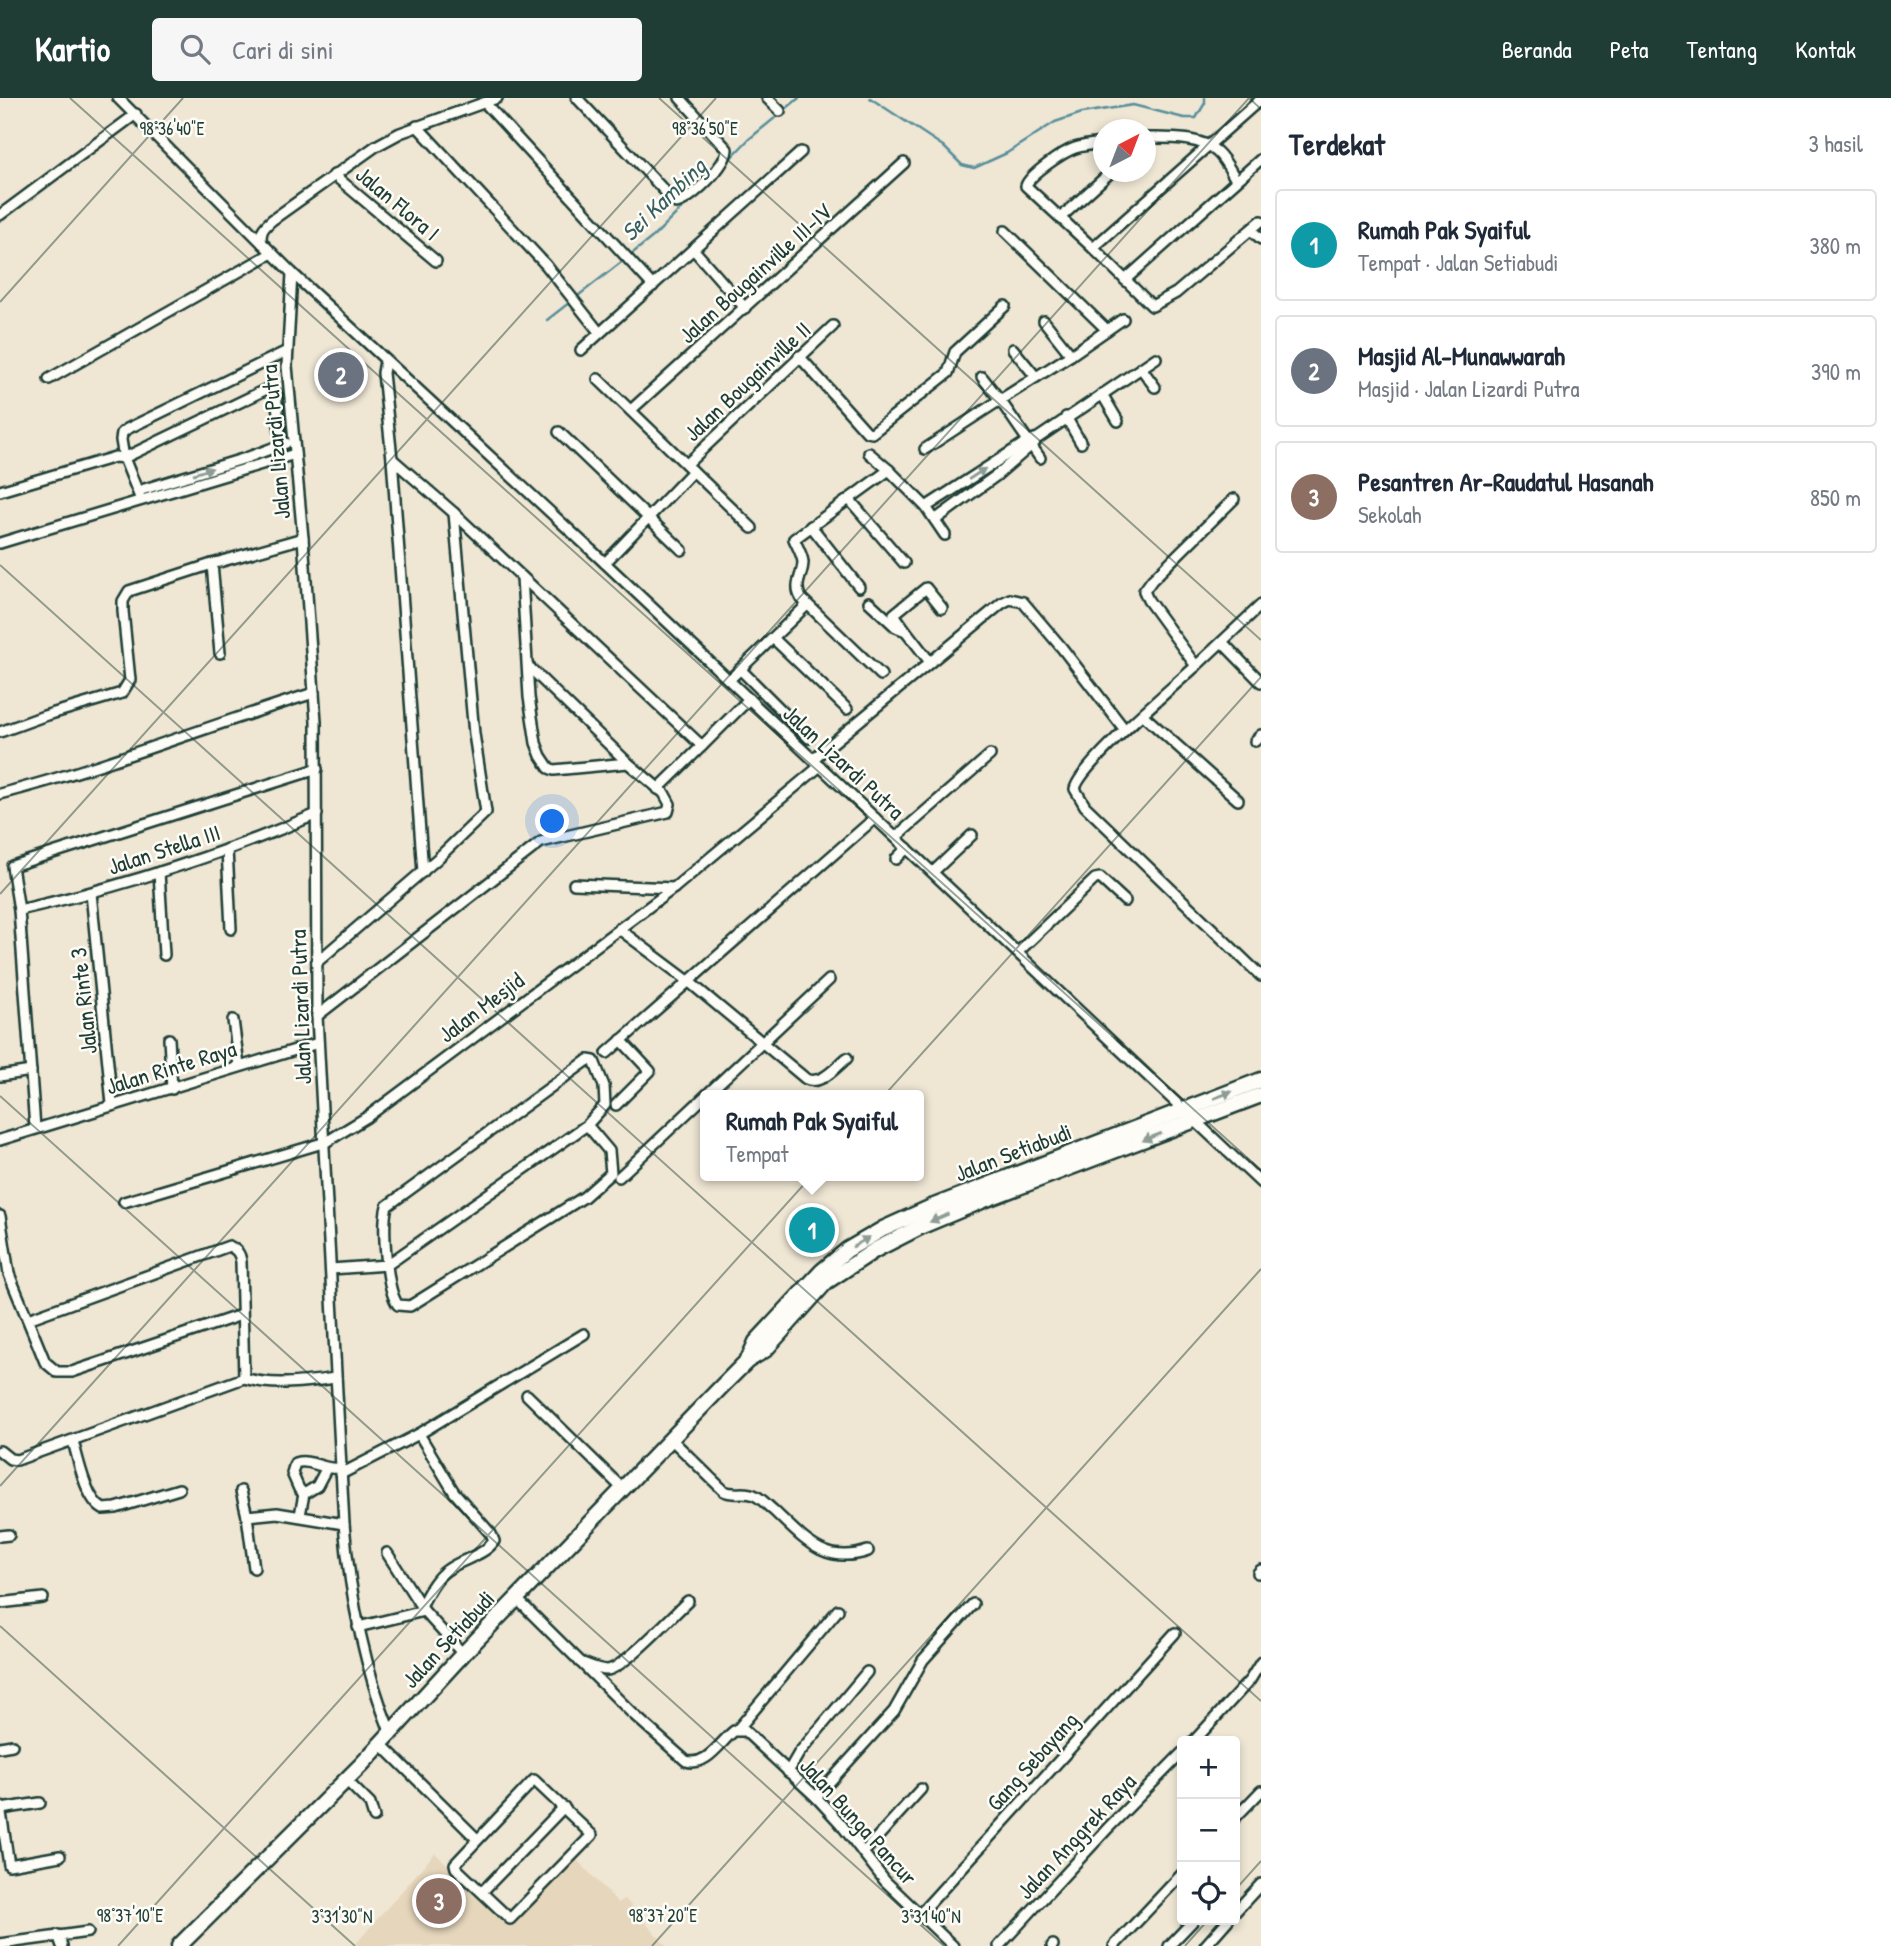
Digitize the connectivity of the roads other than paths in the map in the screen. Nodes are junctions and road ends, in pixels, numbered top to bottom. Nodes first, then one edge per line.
1 (118, 98) edge
2 (497, 98) edge
3 (577, 98) edge
4 (680, 98) edge
5 (767, 98) edge
6 (1261, 99) edge
7 (485, 103) junction
8 (780, 111) dead end
9 (136, 114) junction
10 (417, 126) junction
11 (1156, 139) edge
12 (1093, 145) edge
13 (1208, 146) junction
14 (801, 152) dead end
15 (1261, 159) edge
16 (904, 163) dead end
17 (334, 175) junction
18 (1236, 180) junction
19 (1100, 182) edge
20 (0, 215) edge
21 (1060, 218) junction
22 (1261, 221) edge
23 (1251, 230) junction
24 (1004, 231) dead end
25 (1261, 239) edge
26 (262, 243) junction
27 (1093, 248) junction
28 (694, 250) junction
29 (272, 253) junction
30 (436, 261) dead end
31 (292, 273) junction
32 (1125, 280) junction
33 (653, 286) junction
34 (1004, 306) dead end
35 (745, 308) junction
36 (1123, 319) dead end
37 (1044, 321) dead end
38 (833, 326) dead end
39 (1107, 330) junction
40 (599, 332) junction
41 (1013, 349) dead end
42 (581, 350) dead end
43 (287, 353) junction
44 (1071, 355) junction
45 (799, 356) junction
46 (1156, 358) dead end
47 (385, 361) junction
48 (1141, 368) junction
49 (982, 377) dead end
50 (1036, 377) junction
51 (49, 379) dead end
52 (598, 379) dead end
53 (1155, 387) dead end
54 (1102, 394) junction
55 (999, 400) junction
56 (631, 410) junction
57 (1066, 417) junction
58 (1118, 421) dead end
59 (559, 432) dead end
60 (293, 441) junction
61 (1033, 442) junction
62 (1081, 443) dead end
63 (281, 445) junction
64 (925, 449) dead end
65 (122, 450) junction
66 (869, 453) dead end
67 (295, 454) junction
68 (246, 458) junction
69 (1040, 458) dead end
70 (392, 459) junction
71 (690, 467) junction
72 (248, 470) junction
73 (889, 470) junction
74 (0, 491) edge
75 (139, 495) junction
76 (849, 499) junction
77 (1234, 499) dead end
78 (926, 507) junction
79 (454, 513) junction
80 (648, 517) junction
81 (934, 520) junction
82 (811, 526) junction
83 (752, 528) dead end
84 (946, 535) dead end
85 (303, 538) junction
86 (0, 542) edge
87 (682, 550) dead end
88 (605, 563) junction
89 (904, 563) dead end
90 (212, 564) junction
91 (522, 577) junction
92 (859, 587) dead end
93 (869, 602) dead end
94 (807, 605) junction
95 (1261, 605) edge
96 (942, 608) dead end
97 (906, 631) junction
98 (774, 639) junction
99 (1222, 642) junction
100 (220, 653) dead end
101 (930, 662) junction
102 (1196, 666) junction
103 (529, 667) junction
104 (740, 669) junction
105 (881, 676) dead end
106 (729, 680) junction
107 (1261, 682) edge
108 (314, 693) junction
109 (749, 699) junction
110 (847, 709) dead end
111 (1143, 715) junction
112 (1125, 730) junction
113 (0, 732) edge
114 (809, 738) dead end
115 (702, 746) junction
116 (990, 755) dead end
117 (816, 762) junction
118 (628, 763) junction
119 (317, 769) junction
120 (658, 789) junction
121 (0, 794) edge
122 (1238, 800) dead end
123 (317, 814) junction
124 (875, 818) junction
125 (972, 835) dead end
126 (896, 837) junction
127 (907, 848) junction
128 (227, 849) junction
129 (896, 859) dead end
130 (159, 872) junction
131 (423, 872) junction
132 (933, 872) junction
133 (574, 884) dead end
134 (674, 888) junction
135 (92, 894) junction
136 (1125, 901) dead end
137 (19, 910) junction
138 (231, 929) dead end
139 (619, 929) junction
140 (1018, 952) junction
141 (164, 955) dead end
142 (317, 962) junction
143 (1261, 976) edge
144 (687, 980) junction
145 (829, 980) dead end
146 (317, 1016) junction
147 (233, 1020) dead end
148 (169, 1039) dead end
149 (621, 1040) junction
150 (762, 1041) junction
151 (318, 1043) junction
152 (607, 1053) dead end
153 (847, 1058) dead end
154 (239, 1066) junction
155 (31, 1071) junction
156 (0, 1076) edge
157 (1261, 1080) edge
158 (172, 1089) junction
159 (710, 1090) edge
160 (1261, 1095) edge
161 (700, 1100) edge
162 (112, 1104) junction
163 (616, 1105) dead end
164 (1190, 1114) junction
165 (587, 1125) junction
166 (35, 1128) junction
167 (0, 1140) edge
168 (326, 1142) junction
169 (619, 1177) dead end
170 (1261, 1183) edge
171 (124, 1202) dead end
172 (0, 1216) edge
173 (387, 1265) junction
174 (331, 1269) junction
175 (4, 1275) edge
176 (241, 1315) junction
177 (28, 1319) junction
178 (584, 1334) dead end
179 (244, 1378) junction
180 (336, 1378) junction
181 (527, 1395) dead end
182 (419, 1434) junction
183 (671, 1439) junction
184 (73, 1441) junction
185 (0, 1451) edge
186 (326, 1469) junction
187 (341, 1471) junction
188 (179, 1489) dead end
189 (623, 1489) junction
190 (241, 1491) dead end
191 (304, 1494) junction
192 (300, 1515) junction
193 (247, 1516) junction
194 (344, 1524) junction
195 (868, 1551) dead end
196 (387, 1553) dead end
197 (254, 1568) dead end
198 (43, 1598) dead end
199 (517, 1599) junction
200 (688, 1601) dead end
201 (0, 1603) edge
202 (973, 1604) dead end
203 (422, 1608) junction
204 (838, 1610) dead end
205 (358, 1627) junction
206 (1175, 1633) dead end
207 (463, 1654) junction
208 (579, 1662) junction
209 (1261, 1662) edge
210 (867, 1672) dead end
211 (738, 1729) junction
212 (1199, 1736) edge
213 (386, 1739) junction
214 (12, 1745) dead end
215 (0, 1747) edge
216 (1177, 1758) edge
217 (788, 1772) junction
218 (346, 1780) junction
219 (921, 1788) dead end
220 (1261, 1791) edge
221 (816, 1797) junction
222 (40, 1803) dead end
223 (564, 1807) junction
224 (0, 1808) edge
225 (1240, 1813) edge
226 (374, 1817) dead end
227 (477, 1839) junction
228 (863, 1853) junction
229 (60, 1856) dead end
230 (5, 1866) edge
231 (1177, 1879) edge
232 (1261, 1884) edge
233 (482, 1892) junction
234 (1240, 1907) edge
235 (919, 1915) junction
236 (1189, 1925) edge
237 (1224, 1925) edge
238 (88, 1932) dead end
239 (58, 1935) junction
240 (0, 1944) edge
241 (62, 1946) edge
242 (179, 1946) edge
243 (953, 1946) edge
244 (999, 1946) edge
245 (1114, 1946) edge
246 (1169, 1946) edge
247 (1205, 1946) edge

1 - 9 street, Jalan Lizardi Putra
2 - 7 street
3 - 4 street
5 - 8 street
6 - 13 street
7 - 10 street
7 - 33 street
9 - 20 street
9 - 26 street, Jalan Lizardi Putra
10 - 17 street
10 - 40 street
11 - 13 street
12 - 21 street
13 - 18 street
13 - 27 street
14 - 28 street
15 - 18 street
16 - 35 street, Jalan Bougainville III-IV
17 - 26 street
17 - 30 street, Jalan Flora I
18 - 32 street
19 - 21 street
21 - 27 street
22 - 23 street
23 - 25 street
23 - 32 street
24 - 39 street
26 - 29 street, Jalan Lizardi Putra
27 - 32 street
28 - 33 street
28 - 35 street
29 - 31 street, Jalan Lizardi Putra
29 - 51 street
31 - 43 street, Jalan Lizardi Putra
31 - 47 street, Jalan Lizardi Putra
33 - 40 street
34 - 45 street
35 - 56 street, Jalan Bougainville III-IV
36 - 39 street
37 - 44 street
38 - 45 street, Jalan Bougainville II
39 - 44 street
40 - 42 street
41 - 50 street
43 - 60 street, Jalan Lizardi Putra
43 - 65 street
44 - 50 street
45 - 71 street, Jalan Bougainville II
46 - 48 street
47 - 70 street
47 - 88 street, Jalan Lizardi Putra
48 - 53 street
48 - 54 street
49 - 55 street
50 - 55 street
52 - 56 street
54 - 57 street
54 - 58 street
55 - 61 street
55 - 64 street
56 - 71 street
57 - 61 street
57 - 62 street
59 - 80 street
60 - 63 street
60 - 67 street, Jalan Lizardi Putra
61 - 69 street
78 -> 61 street
61 - 81 street
63 - 65 street
63 - 68 street
65 - 74 street
65 - 75 street
66 - 73 street
67 - 72 street
67 - 85 street, Jalan Lizardi Putra
68 - 72 street
75 -> 68 street
70 - 79 street
70 - 131 street
71 - 80 street, Jalan Bougainville II
71 - 83 street
72 - 75 street
73 - 76 street
73 - 78 street
75 - 86 street
76 - 82 street
76 - 89 street
77 - 102 street
78 - 81 street
79 - 91 street
79 - 131 street
80 - 87 street
80 - 88 street, Jalan Bougainville II
81 - 84 street
82 - 92 street
82 - 94 street
85 - 90 street
85 - 108 street, Jalan Lizardi Putra
88 - 106 street, Jalan Lizardi Putra
90 - 100 street
90 - 113 street
91 - 103 street
91 - 115 street
93 - 97 street
94 - 98 street
94 - 105 street
95 - 99 street
96 - 97 street
97 - 101 street
98 - 104 street
98 - 110 street
99 - 102 street
99 - 107 street
101 - 112 street, Jalan Mesjid
101 - 117 street, Jalan Mesjid
102 - 111 street
103 - 118 street
103 - 118 street
104 - 106 street
104 - 114 street
106 - 109 street, Jalan Lizardi Putra
108 - 119 street, Jalan Lizardi Putra
108 - 121 street
109 - 115 street
109 - 117 street, Jalan Lizardi Putra
111 - 112 street
111 - 122 street
112 - 143 street
115 - 120 street
116 - 126 street
117 - 124 street, Jalan Lizardi Putra
117 - 134 street, Jalan Mesjid
118 - 120 street
119 - 123 street, Jalan Lizardi Putra
119 - 137 street
120 - 146 street
123 - 128 street, Jalan Stella III
123 - 142 street, Jalan Lizardi Putra
124 - 126 street, Jalan Lizardi Putra
124 - 144 street
125 - 132 street
126 - 127 street, Jalan Lizardi Putra
127 - 129 street
127 - 132 street, Jalan Lizardi Putra
128 - 130 street, Jalan Stella III
128 - 138 street
130 - 135 street, Jalan Stella III
130 - 141 street
131 - 142 street
132 - 140 street, Jalan Lizardi Putra
133 - 134 street
134 - 139 street, Jalan Mesjid
135 - 137 street, Jalan Stella III
135 - 162 street, Jalan Rinte 3
136 - 140 street
137 - 155 street
139 - 144 street
139 - 168 street, Jalan Mesjid
140 - 164 street, Jalan Lizardi Putra
142 - 146 street, Jalan Lizardi Putra
144 - 149 street
144 - 150 street
145 - 150 street
146 - 151 street, Jalan Lizardi Putra
147 - 154 street
148 - 158 street
149 - 152 street
149 - 163 street
150 - 153 street
150 - 159 street
151 - 154 street, Jalan Rinte Raya
151 - 168 street, Jalan Lizardi Putra
154 - 158 street, Jalan Rinte Raya
155 - 156 street
155 - 166 street
164 -> 157 main road, Jalan Setiabudi
158 - 162 street, Jalan Rinte Raya
160 - 164 main road, Jalan Setiabudi
161 - 169 street
162 - 166 street, Jalan Rinte Raya
164 - 170 street
164 - 183 main road, Jalan Setiabudi
165 - 173 street
165 - 173 street
165 - 173 street
166 - 167 street, Jalan Rinte Raya
168 - 171 street, Jalan Mesjid
168 - 174 street, Jalan Lizardi Putra
172 - 175 street
173 - 174 street
174 - 180 street, Jalan Lizardi Putra
175 - 177 street
176 - 177 street
176 - 177 street
176 - 179 street
178 - 182 street
179 - 180 street
179 - 184 street
180 - 187 street, Jalan Lizardi Putra
181 - 189 street
182 - 187 street
182 - 203 street
183 - 189 main road, Jalan Setiabudi
183 - 195 street
184 - 185 street
184 - 188 street
186 - 187 street
186 - 191 street
186 - 191 street
187 - 194 street, Jalan Lizardi Putra
189 - 199 main road, Jalan Setiabudi
190 - 193 street
191 - 192 street
192 - 193 street
192 - 194 street
193 - 197 street
194 - 205 street, Jalan Lizardi Putra
196 - 203 street
198 - 201 street
199 - 207 main road, Jalan Setiabudi
199 - 208 street
200 - 208 street
202 - 221 street
203 - 205 street
203 - 207 street
204 - 211 street
205 - 213 street, Jalan Lizardi Putra
206 - 235 street, Gang Sebayang
207 - 213 main road, Jalan Setiabudi
208 - 211 street
209 - 212 street
210 - 217 street
211 - 217 street, Jalan Bunga Pancur
213 - 218 main road, Jalan Setiabudi
213 - 227 street
214 - 215 street
216 - 244 street, Jalan Anggrek Raya
217 - 221 street, Jalan Bunga Pancur
218 - 226 street
218 - 242 main road, Jalan Setiabudi
219 - 228 street
220 - 225 street
221 - 228 street, Jalan Bunga Pancur
222 - 224 street
223 - 227 street
223 - 233 street
223 - 233 street
224 - 230 street
227 - 233 street
228 - 235 street, Jalan Bunga Pancur
229 - 230 street
231 - 245 street
232 - 234 street
235 - 243 street, Jalan Bunga Pancur
236 - 246 street
237 - 247 street
238 - 239 street
239 - 240 street
239 - 241 street

